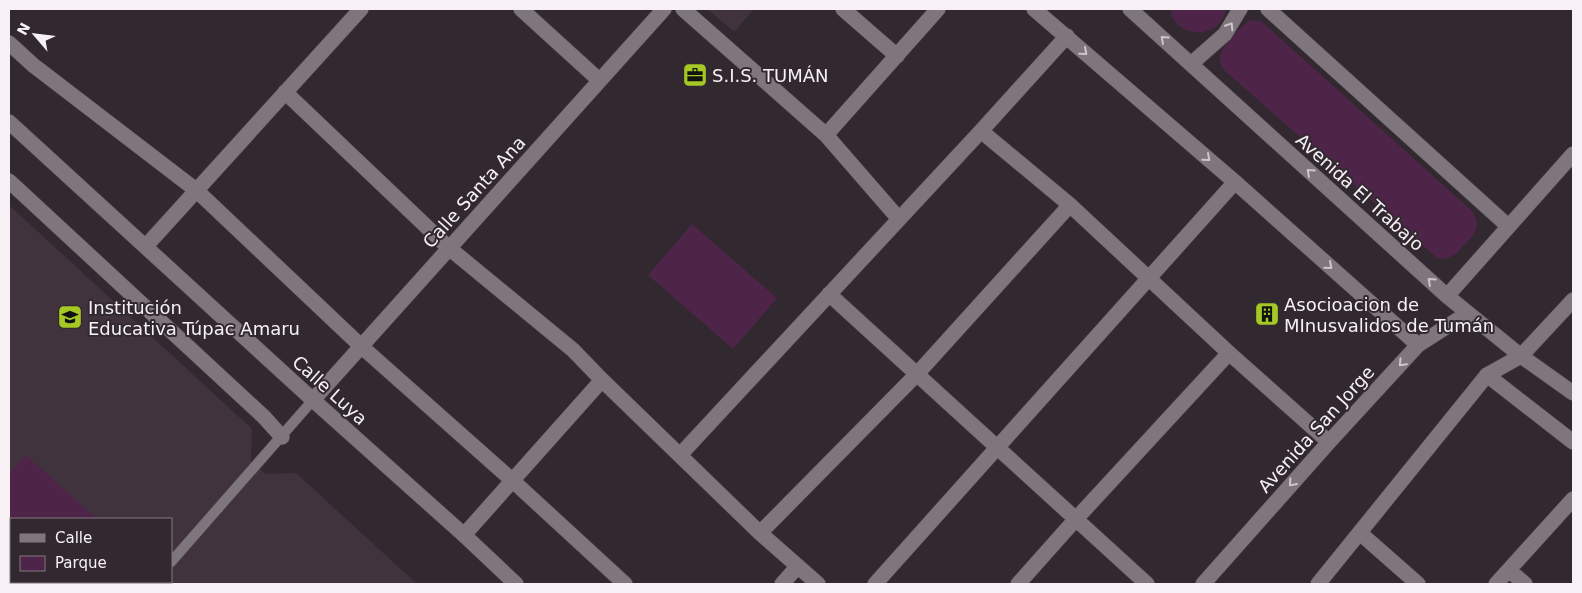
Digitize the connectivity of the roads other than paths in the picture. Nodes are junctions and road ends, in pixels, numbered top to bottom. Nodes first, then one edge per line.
1 (361, 9) edge
2 (521, 9) edge
3 (664, 9) edge
4 (683, 9) edge
5 (843, 9) edge
6 (938, 9) edge
7 (1034, 9) edge
8 (1240, 9) edge
9 (1268, 9) edge
10 (1137, 11) edge
11 (1067, 36) junction
12 (9, 43) edge
13 (897, 56) junction
14 (1191, 64) junction
15 (599, 80) junction
16 (285, 92) junction
17 (9, 122) edge
18 (981, 132) junction
19 (826, 135) junction
20 (1573, 154) edge
21 (9, 181) edge
22 (1234, 182) junction
23 (196, 190) junction
24 (1070, 204) junction
25 (899, 219) junction
26 (1508, 226) junction
27 (146, 246) junction
28 (449, 248) junction
29 (1150, 279) junction
30 (829, 294) junction
31 (1446, 296) junction
32 (1573, 300) edge
33 (1468, 313) junction
34 (1418, 345) junction
35 (362, 347) junction
36 (1229, 353) junction
37 (1521, 356) junction
38 (917, 374) junction
39 (1487, 375) junction
40 (602, 380) junction
41 (1573, 393) edge
42 (313, 400) junction
43 (282, 437) junction
44 (1329, 442) junction
45 (1573, 442) edge
46 (996, 446) junction
47 (680, 454) junction
48 (513, 481) junction
49 (1573, 499) edge
50 (1075, 520) junction
51 (760, 533) junction
52 (1360, 533) junction
53 (464, 535) junction
54 (172, 561) edge
55 (798, 566) junction
56 (1509, 570) junction
57 (516, 584) edge
58 (626, 584) edge
59 (782, 584) edge
60 (818, 584) edge
61 (875, 584) edge
62 (1018, 584) edge
63 (1147, 584) edge
64 (1203, 584) edge
65 (1318, 584) edge
66 (1418, 584) edge
67 (1496, 584) edge
68 (1525, 584) edge

1 - 16 street
2 - 15 street
3 - 15 street, Calle Santa Ana
4 - 19 street
5 - 13 street
6 - 13 street
7 - 11 street
14 -> 8 street
9 - 26 street
14 -> 10 street, Avenida El Trabajo
11 - 18 street
11 -> 22 street
12 - 23 street
13 - 19 street
31 -> 14 street, Avenida El Trabajo
15 - 28 street, Calle Santa Ana
16 - 23 street
16 - 28 street
17 - 27 street, Calle Luya
18 - 24 street
18 - 25 street
19 - 25 street
20 - 26 street
21 - 43 street
22 - 29 street
22 -> 34 street
23 - 27 street
23 - 35 street
24 - 29 street
24 - 38 street
25 - 30 street
26 - 31 street
27 - 42 street, Calle Luya
28 - 35 street, Calle Santa Ana
28 - 40 street
29 - 36 street
29 - 46 street
30 - 38 street
30 - 47 street
31 - 33 street, Avenida El Trabajo
32 - 37 street
33 - 34 street, Avenida San Jorge
33 - 37 street, Avenida El Trabajo
34 -> 44 street, Avenida San Jorge
35 - 42 street, Calle Santa Ana
35 - 48 street
36 - 44 street
36 - 50 street
37 - 39 street
37 - 41 street, Avenida El Trabajo
38 - 46 street
38 - 51 street
39 - 45 street
39 - 52 street
40 - 47 street
40 - 48 street
42 - 43 lane
42 - 53 street, Calle Luya
43 - 54 lane
44 -> 64 street, Avenida San Jorge
46 - 50 street
46 - 61 street
47 - 51 street
48 - 53 street
48 - 58 street
49 - 56 street
50 - 62 street
50 - 63 street
51 - 55 street
52 - 65 street
52 - 66 street
53 - 57 street, Calle Luya
55 - 59 street
55 - 60 street
56 - 67 street
56 - 68 street

